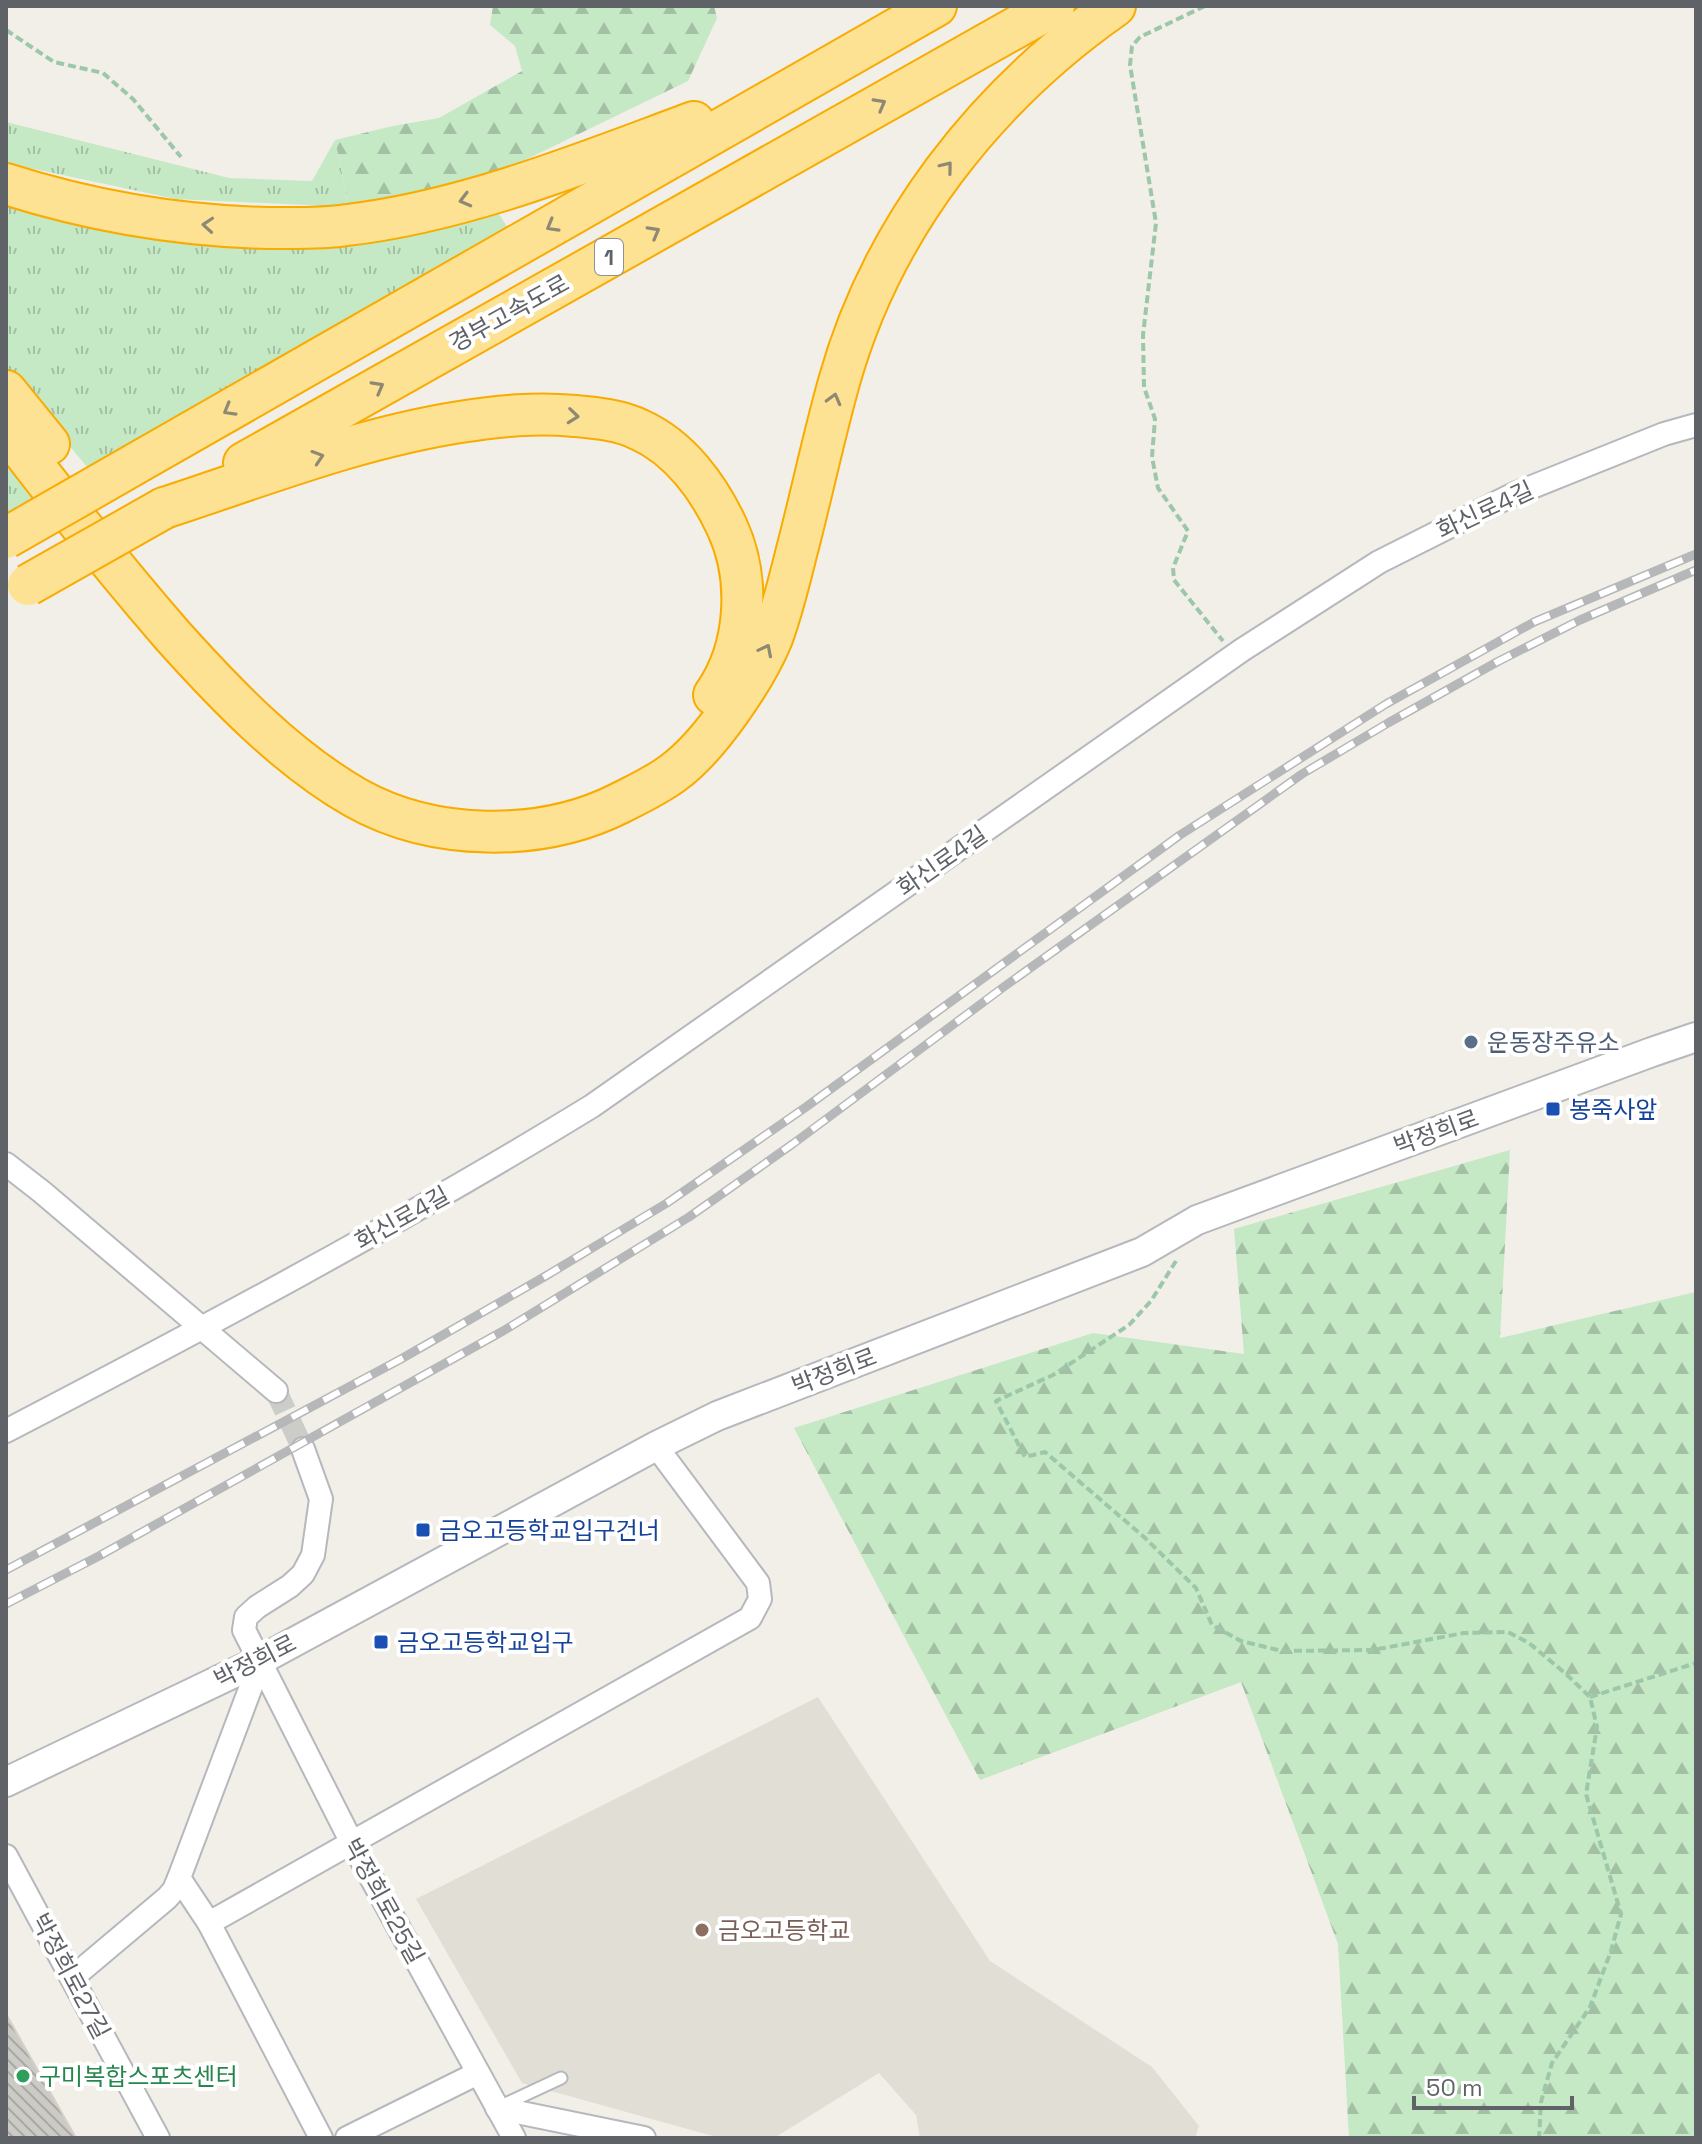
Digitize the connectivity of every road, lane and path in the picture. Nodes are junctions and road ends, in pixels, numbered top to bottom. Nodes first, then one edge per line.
1 (936, 6) edge
2 (1054, 6) edge
3 (1115, 6) edge
4 (1205, 6) edge
5 (6, 30) edge
6 (803, 82) junction
7 (181, 157) dead end
8 (6, 184) edge
9 (6, 391) edge
10 (1696, 425) edge
11 (6, 429) edge
12 (164, 508) junction
13 (6, 538) edge
14 (17, 591) edge
15 (1234, 656) junction
16 (1696, 1037) edge
17 (6, 1164) edge
18 (1197, 1220) junction
19 (203, 1329) junction
20 (276, 1391) tunnel mouth
21 (6, 1431) edge
22 (656, 1446) junction
23 (303, 1449) tunnel mouth
24 (261, 1660) junction
25 (1696, 1663) edge
26 (1590, 1697) junction
27 (6, 1782) edge
28 (351, 1841) junction
29 (6, 1856) edge
30 (179, 1878) junction
31 (209, 1923) junction
32 (72, 1978) junction
33 (478, 2073) junction
34 (561, 2078) dead end
35 (497, 2108) junction
36 (158, 2138) edge
37 (321, 2138) edge
38 (347, 2138) edge
39 (514, 2138) edge
40 (644, 2138) edge
41 (1539, 2138) edge

1 - 6 highway, 1
12 -> 2 highway, 경부고속도로 / 1
11 -> 3 highway
4 - 15 path
5 - 7 path
6 -> 8 highway
6 -> 13 highway, 1, bridge
12 -> 9 highway
10 - 15 street, 화신로4길
12 - 14 highway, 경부고속도로 / 1, bridge
15 - 19 street, 화신로4길
16 - 18 street, 박정희로
17 - 19 street
18 - 22 street, 박정희로
18 - 26 path
19 - 20 street
19 - 21 street, 화신로4길
22 - 24 street, 박정희로
22 - 28 street
23 - 24 street, 박정희로25길
24 - 27 street, 박정희로
24 - 28 street, 박정희로25길
24 - 30 street
25 - 26 path
26 - 41 path
28 - 31 street
28 - 33 street, 박정희로25길
29 - 32 street, 박정희로27길
30 - 31 street
30 - 32 street
31 - 37 street
32 - 36 street, 박정희로27길
33 - 35 street, 박정희로25길
33 - 38 street
34 - 35 lane
35 - 39 street, 박정희로25길
35 - 40 street

